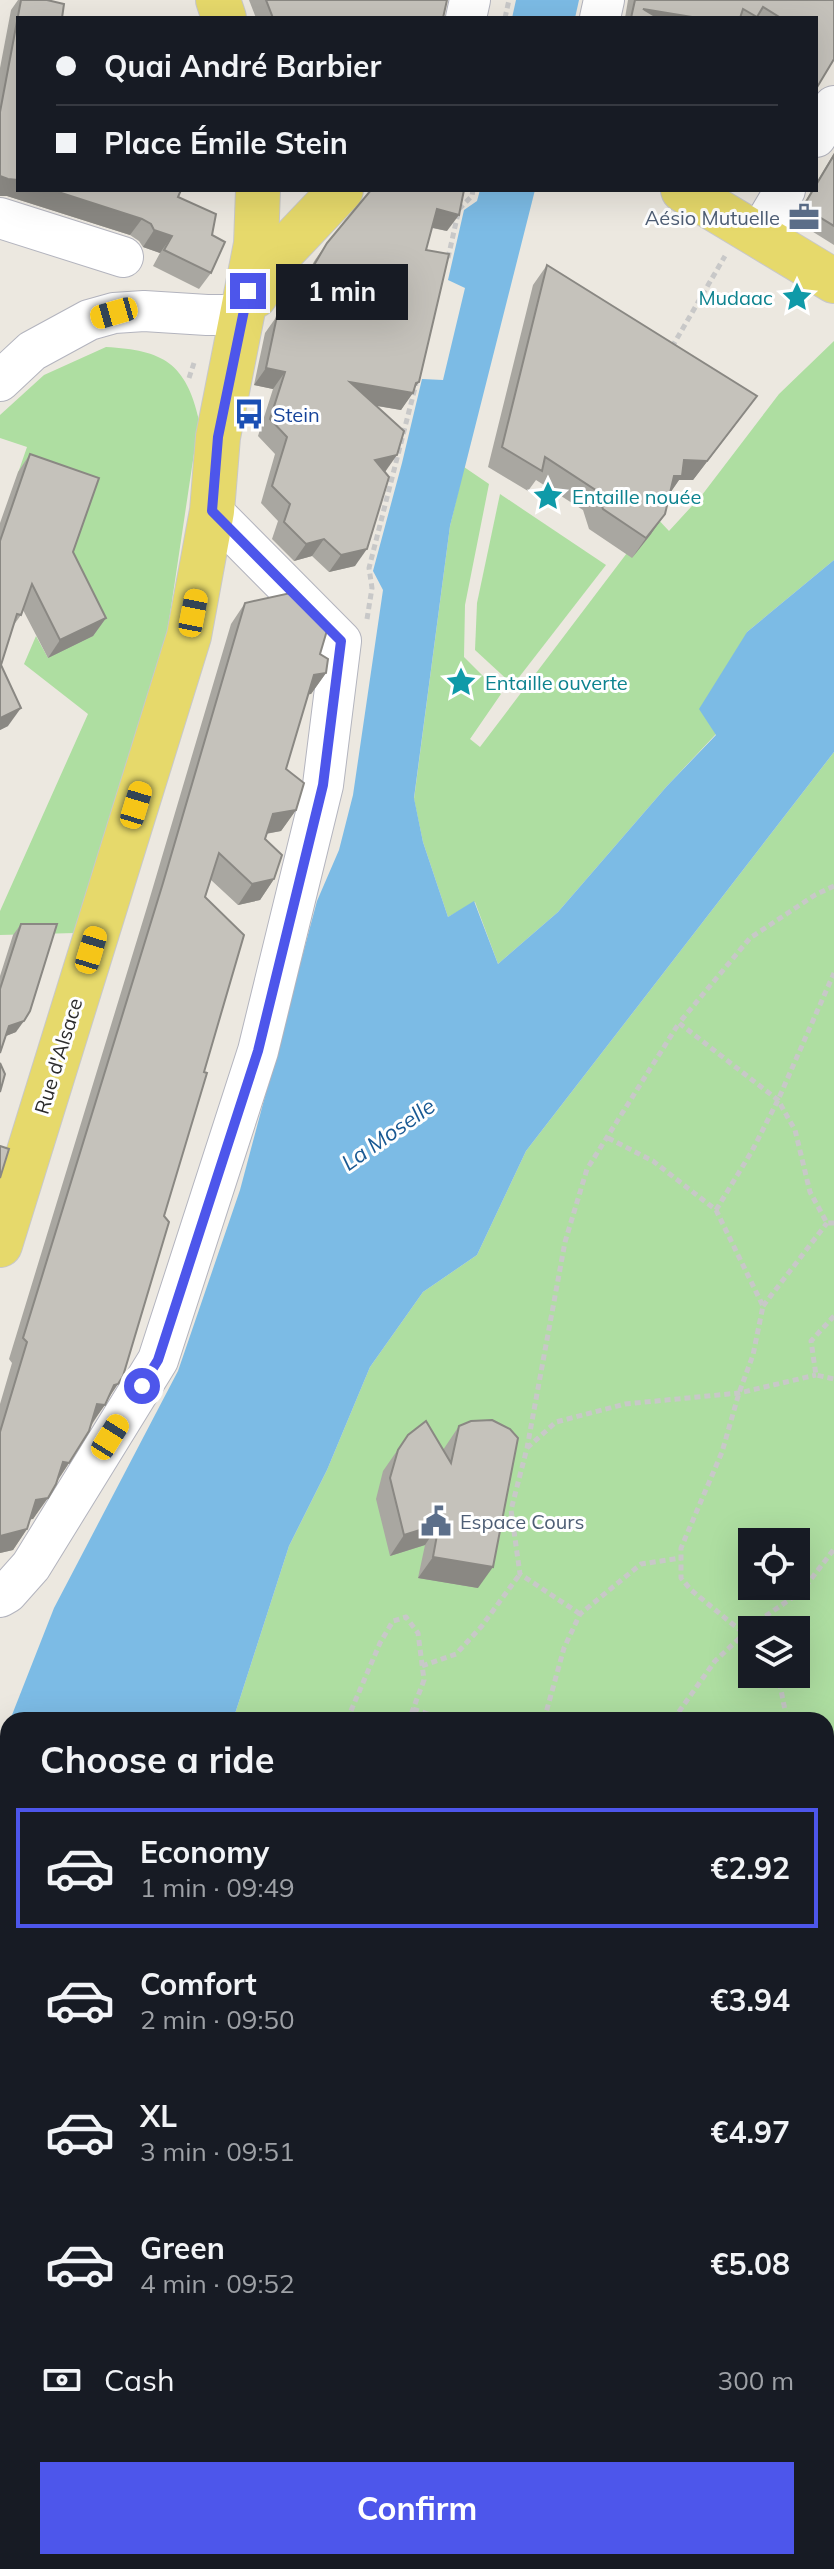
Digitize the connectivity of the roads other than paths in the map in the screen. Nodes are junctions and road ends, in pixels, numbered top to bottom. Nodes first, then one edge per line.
1 (834, 106) edge
2 (818, 134) edge
3 (258, 192) edge
4 (339, 192) edge
5 (686, 192) edge
6 (783, 192) edge
7 (0, 218) edge
8 (751, 230) junction
9 (123, 257) dead end
10 (834, 281) edge
11 (243, 315) junction
12 (0, 381) edge
13 (212, 511) junction
14 (0, 1245) edge
15 (0, 1597) edge

1 - 2 street
3 - 11 main road, Rue d'Alsace
4 - 11 main road
5 - 8 main road
6 - 8 street
7 - 9 street
8 - 10 main road
11 - 12 street
11 - 13 main road, Rue d'Alsace
13 - 14 main road, Rue d'Alsace
13 - 15 street

